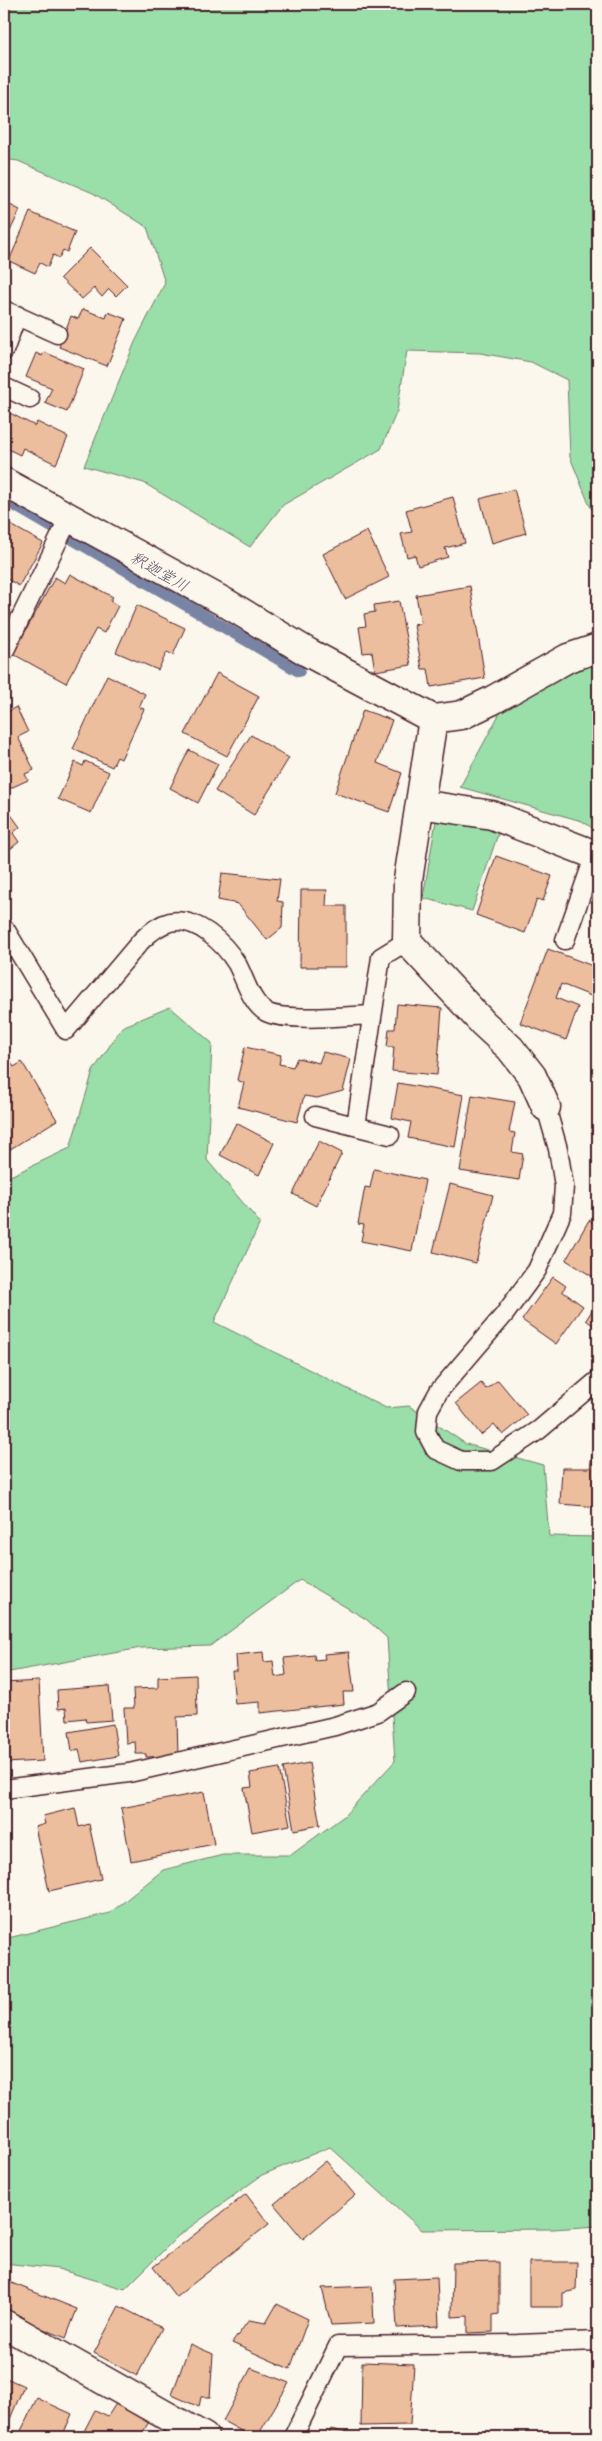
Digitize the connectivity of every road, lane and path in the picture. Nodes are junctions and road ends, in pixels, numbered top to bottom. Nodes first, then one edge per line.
1 (11, 312) edge
2 (57, 334) dead end
3 (4, 351) edge
4 (4, 387) edge
5 (30, 399) dead end
6 (4, 482) edge
7 (70, 516) junction
8 (598, 648) edge
9 (4, 652) edge
10 (433, 718) junction
11 (420, 804) junction
12 (597, 856) edge
13 (5, 929) dead end
14 (565, 940) dead end
15 (407, 941) junction
16 (372, 1015) junction
17 (546, 1107) joint
18 (315, 1116) dead end
19 (356, 1126) junction
20 (390, 1135) dead end
21 (598, 1380) edge
22 (406, 1692) dead end
23 (4, 1789) edge
24 (4, 2324) edge
25 (598, 2341) edge
26 (204, 2437) edge
27 (293, 2437) edge

1 - 2 lane
1 - 3 lane
4 - 5 lane
6 - 7 street
7 - 9 lane
7 - 10 street
8 - 10 street
10 - 11 street
11 - 12 street
11 - 15 street
12 - 14 lane
13 - 16 lane
15 - 16 lane
15 - 17 street
16 - 19 lane
17 - 21 lane
18 - 19 lane
19 - 20 lane
22 - 23 lane
24 - 26 street
25 - 27 lane

